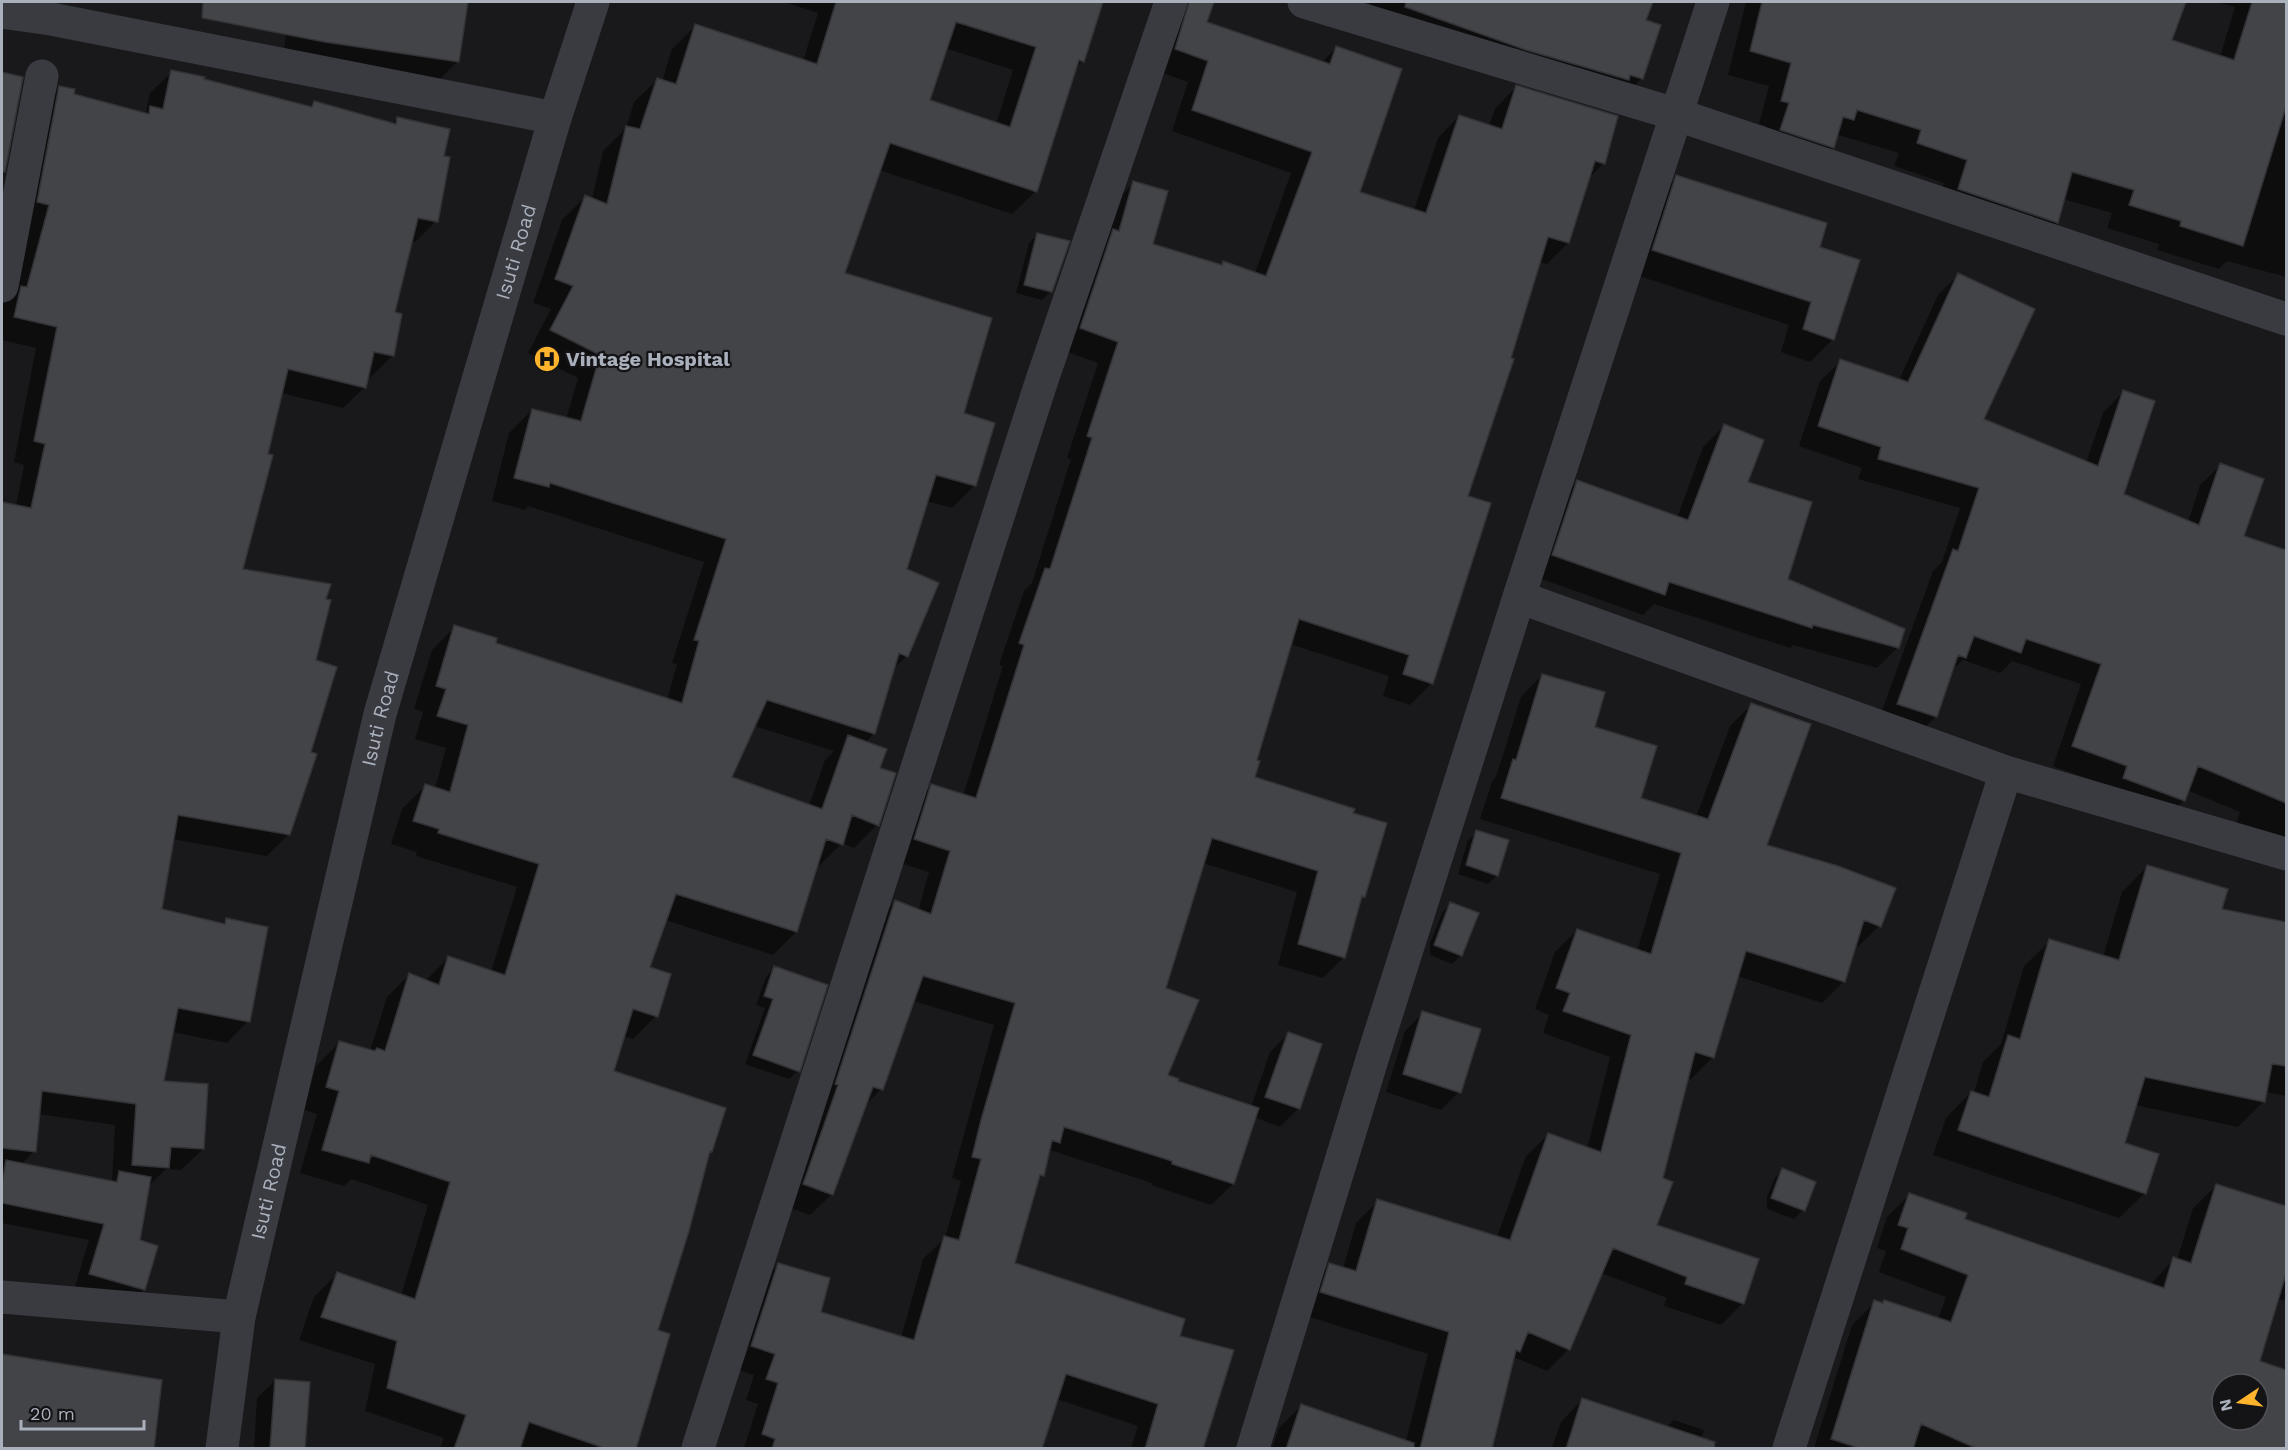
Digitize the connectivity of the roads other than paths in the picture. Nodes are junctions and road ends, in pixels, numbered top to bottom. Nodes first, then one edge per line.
1 (593, 2) edge
2 (1171, 2) edge
3 (1304, 2) edge
4 (1713, 2) edge
5 (53, 10) edge
6 (2, 12) edge
7 (42, 76) dead end
8 (1675, 114) junction
9 (555, 118) junction
10 (2, 286) edge
11 (2286, 319) edge
12 (1519, 597) junction
13 (2006, 772) junction
14 (2286, 854) edge
15 (2, 1297) edge
16 (239, 1317) junction
17 (222, 1449) edge
18 (698, 1449) edge
19 (1253, 1449) edge
20 (1789, 1449) edge

1 - 9 street, Isuti Road
2 - 18 street
3 - 8 street
4 - 8 street
5 - 6 street
5 - 9 street
7 - 10 street
8 - 11 street
8 - 12 street
9 - 16 street, Isuti Road
12 - 13 street
12 - 19 street
13 - 14 street
13 - 20 street
15 - 16 street
16 - 17 street, Isuti Road

